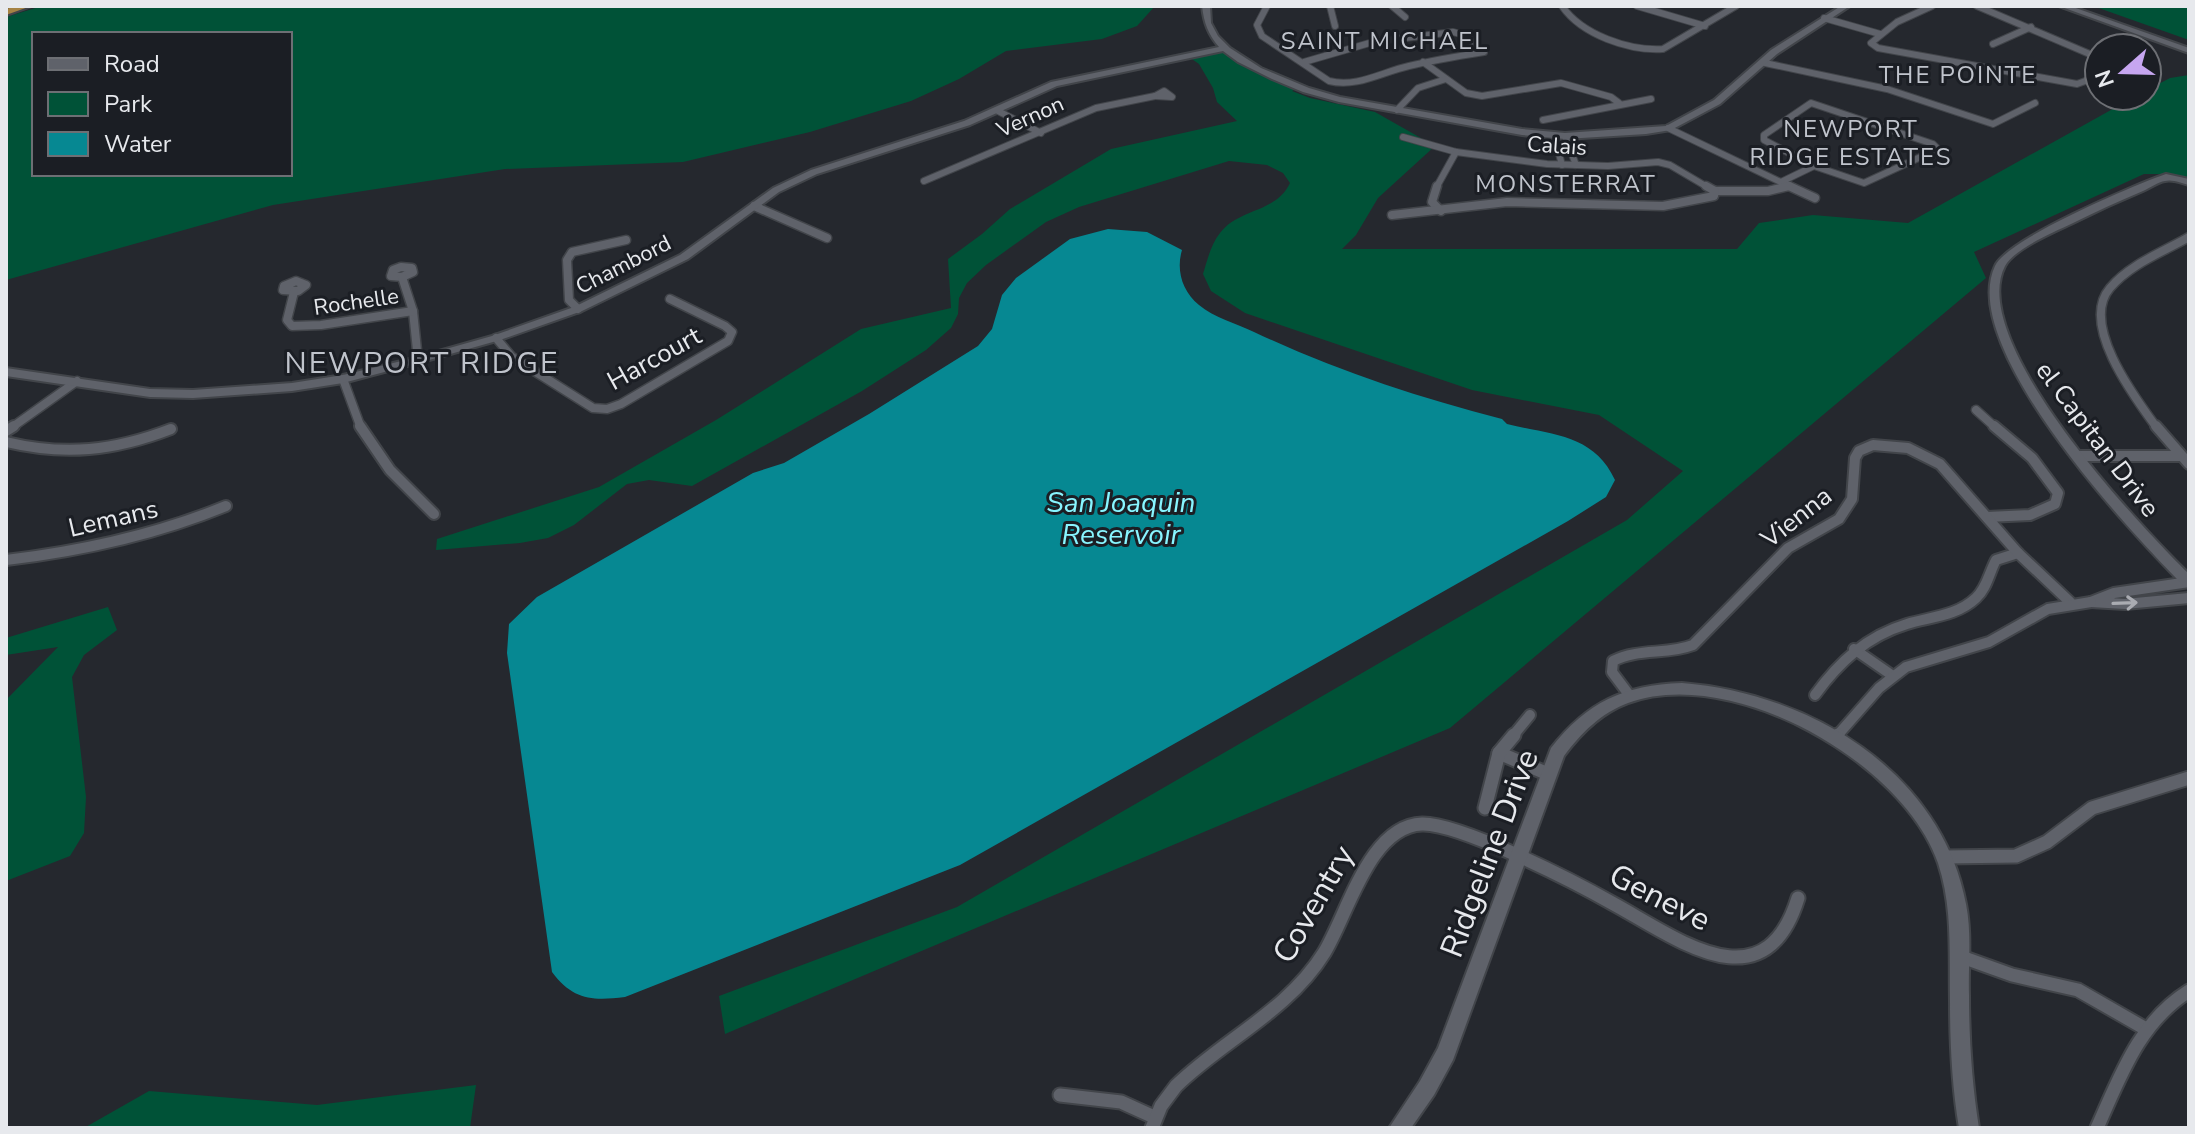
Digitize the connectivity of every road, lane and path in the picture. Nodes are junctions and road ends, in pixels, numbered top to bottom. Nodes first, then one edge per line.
1 (26, 6) edge
2 (1206, 6) edge
3 (1267, 6) edge
4 (1330, 6) edge
5 (1392, 6) edge
6 (1562, 6) edge
7 (1637, 6) edge
8 (1736, 6) edge
9 (1846, 6) edge
10 (1932, 6) edge
11 (1977, 6) edge
12 (2063, 6) edge
13 (2080, 6) edge
14 (7, 8) edge
15 (1405, 17) dead end
16 (1824, 18) junction
17 (1335, 26) dead end
18 (1705, 26) junction
19 (2031, 27) junction
20 (1880, 34) junction
21 (1993, 44) dead end
22 (2189, 44) edge
23 (1226, 48) junction
24 (2083, 51) edge
25 (2189, 51) edge
26 (1304, 62) junction
27 (1423, 62) junction
28 (1765, 63) junction
29 (1446, 79) junction
30 (2083, 82) edge
31 (1155, 96) dead end
32 (1651, 99) dead end
33 (1619, 103) junction
34 (2035, 103) dead end
35 (1397, 110) junction
36 (998, 111) junction
37 (1543, 120) dead end
38 (1668, 128) junction
39 (1041, 133) junction
40 (1554, 135) junction
41 (1565, 136) junction
42 (1403, 137) dead end
43 (1456, 152) junction
44 (1559, 152) junction
45 (1571, 153) junction
46 (1562, 165) junction
47 (1576, 165) junction
48 (1814, 166) junction
49 (924, 181) dead end
50 (2189, 182) edge
51 (1785, 184) junction
52 (1712, 189) junction
53 (1815, 198) dead end
54 (754, 206) junction
55 (1441, 211) junction
56 (1392, 215) dead end
57 (2189, 237) edge
58 (827, 238) dead end
59 (626, 240) dead end
60 (402, 277) dead end
61 (294, 292) dead end
62 (670, 299) dead end
63 (578, 309) junction
64 (413, 311) junction
65 (496, 338) junction
66 (418, 360) junction
67 (6, 372) edge
68 (343, 379) junction
69 (77, 381) junction
70 (1976, 410) dead end
71 (171, 429) dead end
72 (6, 431) edge
73 (6, 442) edge
74 (2079, 456) junction
75 (2180, 456) junction
76 (2189, 464) edge
77 (226, 506) dead end
78 (434, 514) dead end
79 (1987, 517) junction
80 (2018, 553) junction
81 (6, 560) edge
82 (2189, 582) edge
83 (2189, 598) edge
84 (2070, 602) junction
85 (2091, 602) junction
86 (1854, 649) junction
87 (1893, 676) junction
88 (1815, 695) dead end
89 (1630, 696) junction
90 (1530, 715) dead end
91 (1835, 738) junction
92 (1499, 753) junction
93 (1548, 774) junction
94 (2189, 778) edge
95 (1485, 808) dead end
96 (1945, 857) junction
97 (1518, 859) junction
98 (1798, 898) dead end
99 (1959, 956) junction
100 (2189, 991) edge
101 (2146, 1029) junction
102 (1060, 1095) dead end
103 (1153, 1122) edge
104 (1399, 1128) edge
105 (1969, 1128) edge
106 (2097, 1128) edge

1 - 14 highway
2 - 23 street
3 - 26 street
4 - 17 street
5 - 15 street
6 - 18 street
7 - 18 street
8 - 18 street
9 - 16 street
10 - 20 street
11 - 19 street
12 - 25 street
13 - 22 street
16 - 20 street
16 - 28 street
19 - 21 street
19 - 24 street
20 - 30 street
23 - 35 street
23 - 36 street, Chambord
26 - 27 street
26 - 27 street
27 - 29 street
28 - 34 street
28 - 38 street
29 - 33 street
29 - 35 street
31 - 39 street, Vernon
32 - 33 street
33 - 37 street
35 - 40 street
36 - 39 street
36 - 54 street, Chambord
38 - 41 street
38 - 51 street
39 - 49 street, Vernon
40 - 41 street
40 - 44 street
41 - 45 street
42 - 43 street, Calais
43 - 46 street, Calais
43 - 55 street
44 - 45 street
44 - 46 street
45 - 47 street
46 - 47 street, Calais
47 - 52 street, Calais
48 - 48 street
48 - 51 street
50 - 74 street, el Capitan Drive
51 - 52 street
51 - 53 street
52 - 55 street
54 - 58 street
54 - 63 street, Chambord
55 - 56 street
57 - 75 street
59 - 63 street
60 - 64 street
61 - 64 street, Rochelle
62 - 65 street, Harcourt
63 - 65 street, Chambord
64 - 66 street
65 - 66 street, Chambord
66 - 68 street, Chambord
67 - 69 street, Chambord
68 - 69 street, Chambord
68 - 78 street
69 - 72 street
70 - 79 street
71 - 73 street
74 - 75 street
74 - 82 street, el Capitan Drive
75 - 76 street
77 - 81 street, Lemans
79 - 80 street, Vienna
79 - 89 street, Vienna
80 - 84 street, Vienna
80 - 86 street
82 - 85 street
85 -> 83 street
84 - 85 street
84 - 87 street
86 - 87 street
86 - 88 street
87 - 91 street
89 - 91 street, Ridgeline Drive
89 - 93 street, Ridgeline Drive
90 - 92 street
91 - 96 street, Ridgeline Drive
92 - 93 street
92 - 95 street
93 - 97 street, Ridgeline Drive
94 - 96 street
96 - 99 street, Ridgeline Drive
97 - 98 street, Geneve
97 - 103 street, Coventry
97 - 104 street, Ridgeline Drive
99 - 101 street
99 - 105 street, Ridgeline Drive
100 - 101 street
101 - 106 street
102 - 103 street

